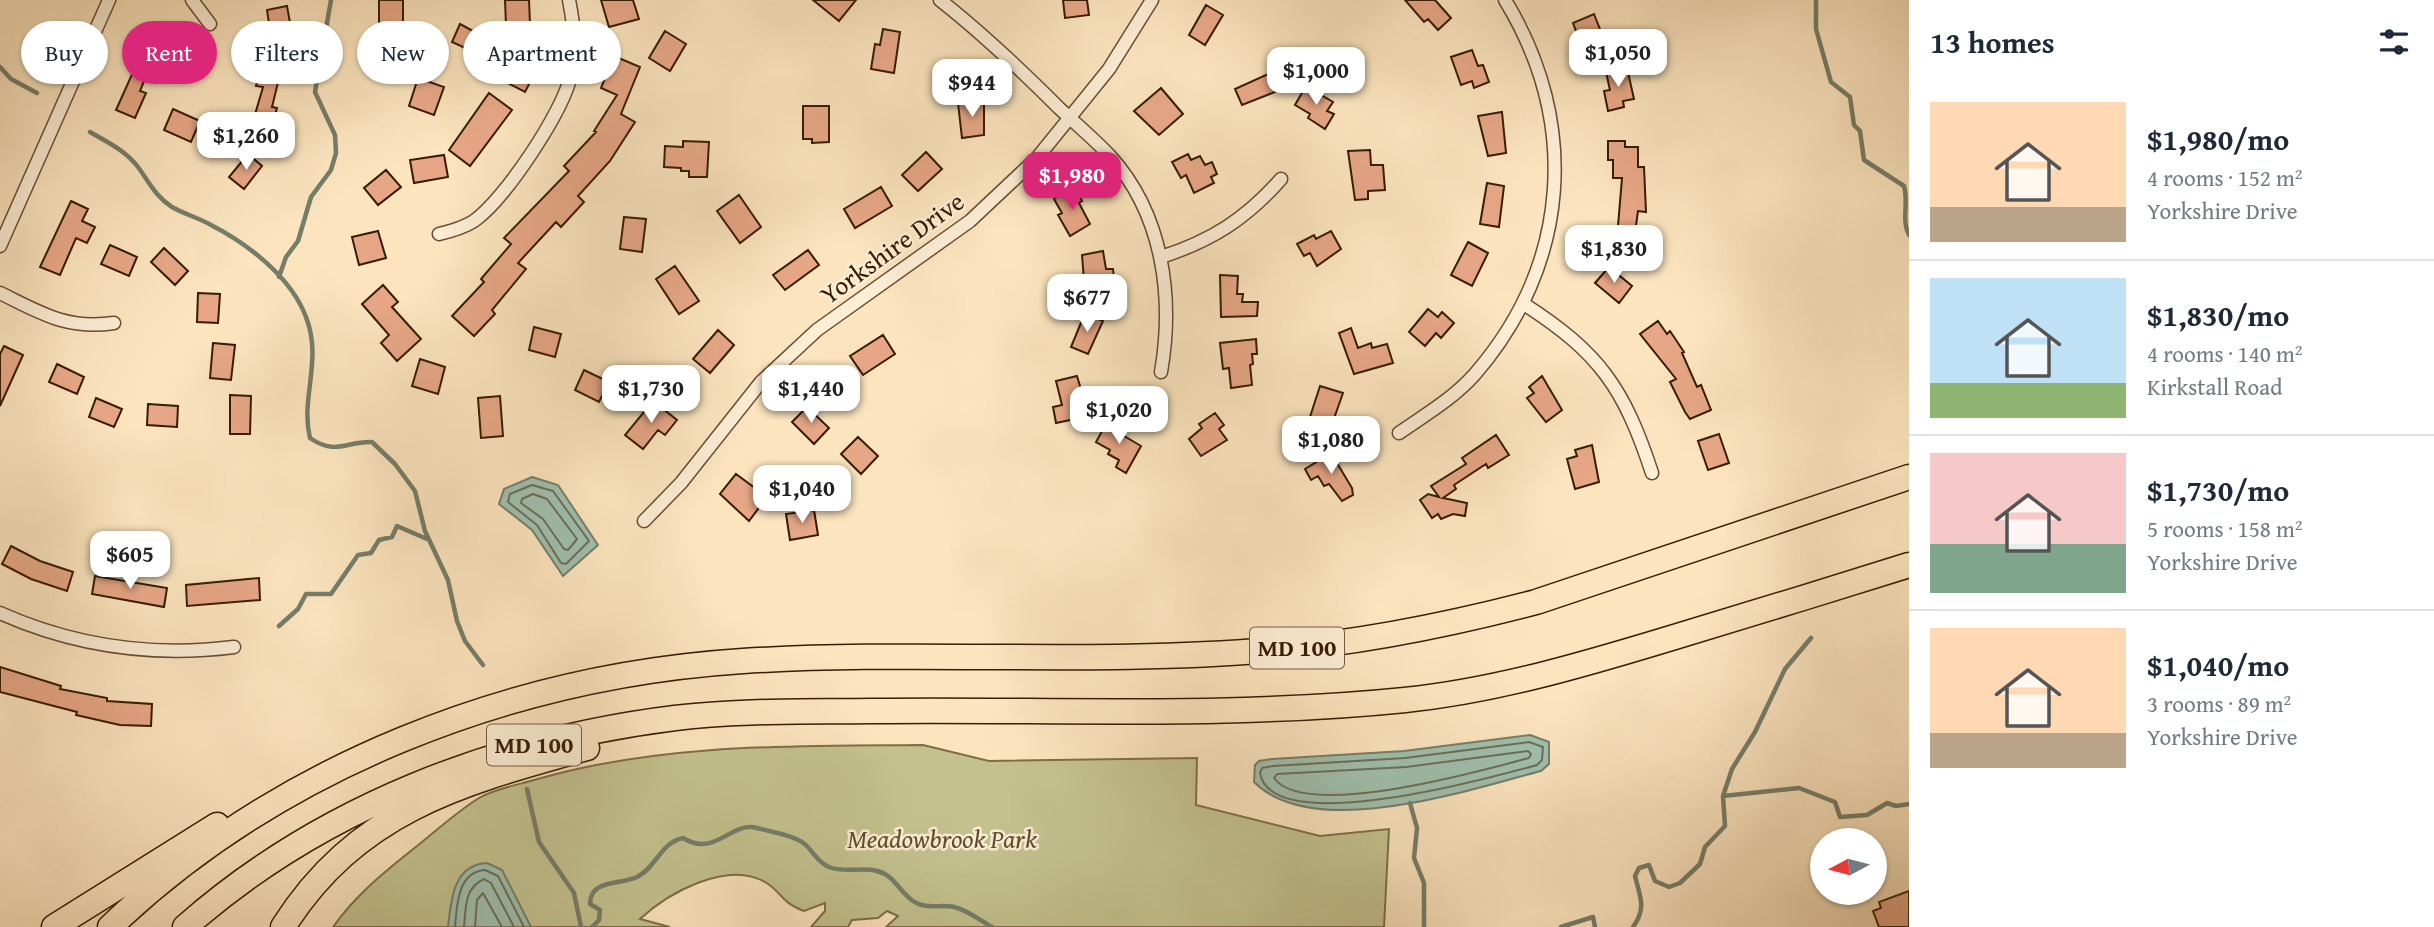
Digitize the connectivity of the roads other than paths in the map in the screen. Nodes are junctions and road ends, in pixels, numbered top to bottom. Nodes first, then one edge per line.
1 (109, 0) edge
2 (192, 0) edge
3 (569, 0) edge
4 (940, 0) edge
5 (1152, 0) edge
6 (1505, 0) edge
7 (208, 21) edge
8 (1069, 117) junction
9 (1281, 179) dead end
10 (439, 234) dead end
11 (0, 246) edge
12 (1161, 257) junction
13 (0, 293) edge
14 (1524, 304) junction
15 (114, 323) dead end
16 (1161, 372) dead end
17 (1399, 433) dead end
18 (1652, 473) dead end
19 (1905, 479) edge
20 (644, 521) dead end
21 (1909, 565) edge
22 (0, 613) edge
23 (234, 647) dead end
24 (928, 710) junction
25 (325, 776) junction
26 (54, 927) edge
27 (110, 927) edge
28 (185, 927) edge
29 (283, 927) edge

1 - 11 street
2 - 7 street
3 - 10 street
4 - 8 street
5 - 8 street, Yorkshire Drive
6 - 14 street
8 - 12 street
8 - 20 street, Yorkshire Drive
9 - 12 street
12 - 16 street
13 - 15 street
14 - 17 street
14 - 18 street
19 - 25 highway, MD 100
21 - 24 highway, MD 100
22 - 23 street
24 - 28 highway, MD 100
24 - 29 highway
25 - 26 highway
25 - 27 highway, MD 100

